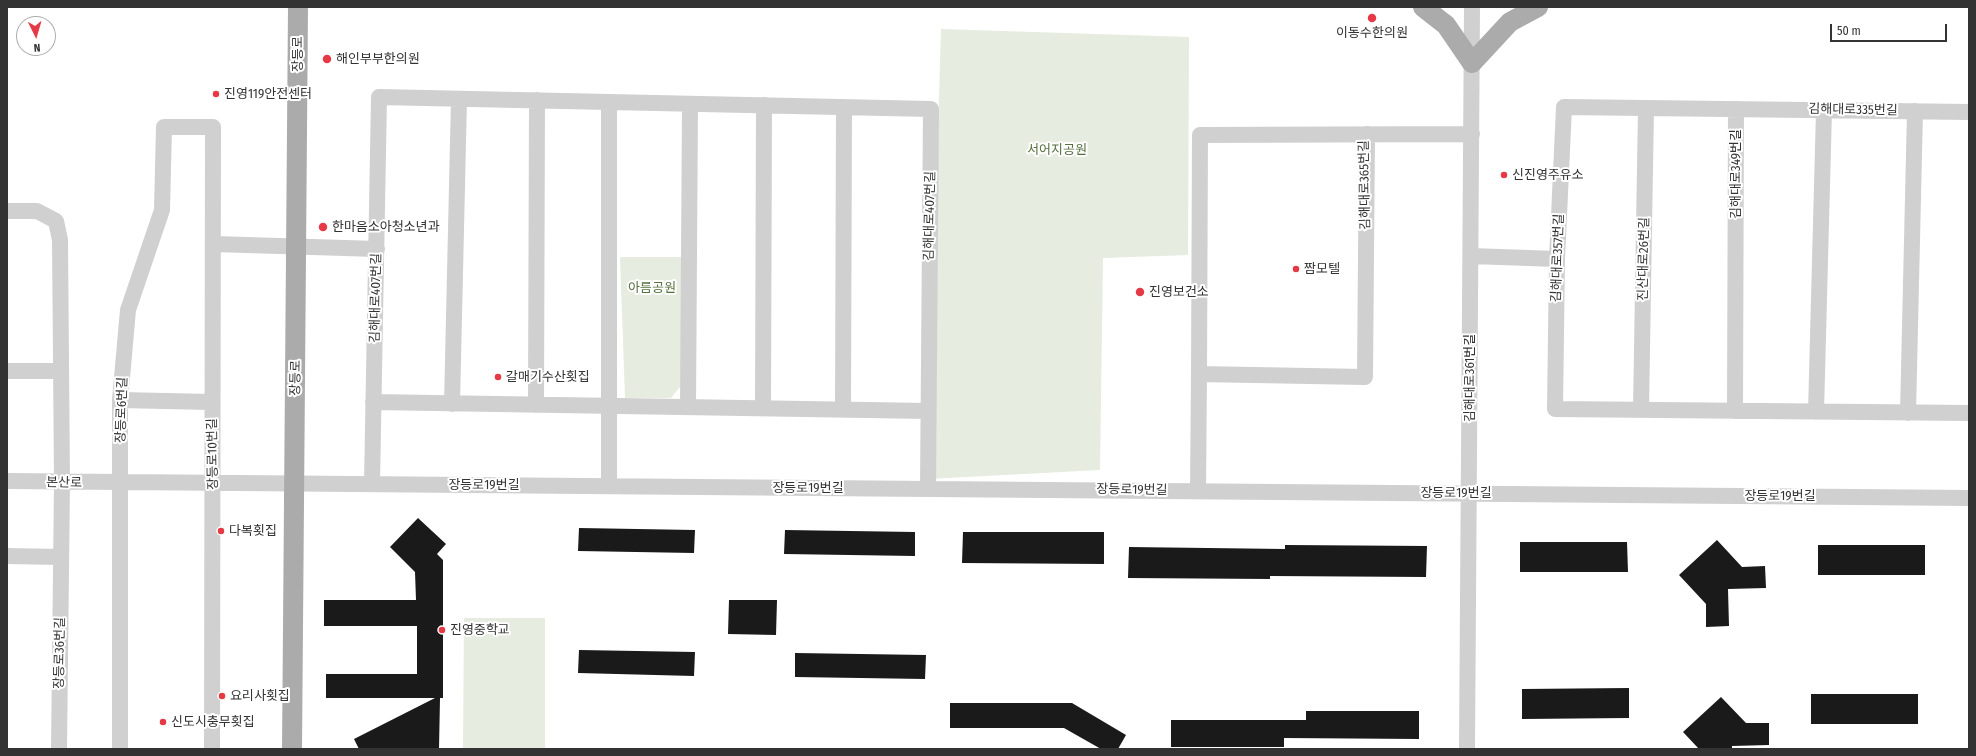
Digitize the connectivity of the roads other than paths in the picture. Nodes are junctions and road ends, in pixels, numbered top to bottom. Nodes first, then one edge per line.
1 (298, 7) edge
2 (1423, 7) edge
3 (1472, 7) edge
4 (1538, 7) edge
5 (1472, 63) junction
6 (458, 98) junction
7 (537, 100) junction
8 (609, 102) junction
9 (690, 104) junction
10 (764, 105) junction
11 (844, 107) junction
12 (1646, 108) junction
13 (1736, 109) junction
14 (1824, 110) junction
15 (1915, 111) junction
16 (1969, 112) edge
17 (213, 127) joint
18 (1366, 134) junction
19 (1472, 134) junction
20 (7, 211) edge
21 (214, 244) junction
22 (297, 248) junction
23 (377, 249) junction
24 (1471, 256) junction
25 (1557, 259) junction
26 (61, 371) junction
27 (7, 372) edge
28 (1199, 374) junction
29 (120, 400) junction
30 (211, 402) junction
31 (373, 402) junction
32 (452, 404) junction
33 (536, 405) junction
34 (608, 406) junction
35 (688, 407) junction
36 (763, 408) junction
37 (843, 409) junction
38 (1641, 410) junction
39 (928, 411) junction
40 (1735, 411) junction
41 (1816, 412) junction
42 (1908, 413) junction
43 (1969, 413) edge
44 (7, 482) edge
45 (62, 482) junction
46 (121, 484) junction
47 (214, 484) junction
48 (295, 484) junction
49 (372, 484) junction
50 (609, 486) junction
51 (928, 489) junction
52 (1198, 491) junction
53 (1469, 493) junction
54 (1969, 498) edge
55 (7, 556) edge
56 (61, 557) junction
57 (59, 749) edge
58 (120, 749) edge
59 (212, 749) edge
60 (292, 749) edge
61 (1467, 749) edge

1 - 22 main road, 장등로
2 - 5 main road
3 - 5 street, 김해대로361번길
4 - 5 main road
5 - 19 street, 김해대로361번길
6 - 7 street, 김해대로407번길
6 - 23 street, 김해대로407번길
6 - 32 street
7 - 8 street, 김해대로407번길
7 - 33 street
8 - 9 street, 김해대로407번길
8 - 34 street
9 - 10 street, 김해대로407번길
9 - 35 street
10 - 11 street, 김해대로407번길
10 - 36 street
11 - 37 street
11 - 39 street, 김해대로407번길
12 - 13 street
12 - 25 street, 김해대로357번길
12 - 38 street, 진산대로26번길
13 - 14 street, 김해대로335번길
13 - 40 street, 김해대로349번길
14 - 15 street, 김해대로335번길
14 - 41 street
15 - 16 street, 김해대로335번길
15 - 42 street
17 - 21 street, 장등로10번길
17 - 29 street, 장등로6번길
18 - 19 street
18 - 28 street, 김해대로365번길
18 - 28 street, 김해대로365번길
19 - 24 street, 김해대로361번길
20 - 26 street, 장등로36번길
21 - 22 street
21 - 30 street, 장등로10번길
22 - 23 street
22 - 48 main road, 장등로
23 - 31 street, 김해대로407번길
24 - 25 street
24 - 53 street, 김해대로361번길
25 - 38 street, 김해대로357번길
26 - 27 street
26 - 45 street, 장등로36번길
28 - 52 street, 김해대로365번길
29 - 30 street
29 - 46 street, 장등로6번길
30 - 47 street, 장등로10번길
31 - 32 street
31 - 49 street, 김해대로407번길
32 - 33 street
33 - 34 street
34 - 35 street
34 - 50 street
35 - 36 street
36 - 37 street
37 - 39 street
38 - 40 street
39 - 51 street, 김해대로407번길
40 - 41 street
41 - 42 street
42 - 43 street
44 - 45 street, 본산로
45 - 46 street, 본산로
45 - 56 street, 장등로36번길
46 - 47 street, 본산로
46 - 58 street, 장등로6번길
47 - 48 street, 장등로19번길
47 - 59 street, 장등로10번길
48 - 49 street, 장등로19번길
48 - 60 main road, 장등로
49 - 50 street, 장등로19번길
50 - 51 street, 장등로19번길
51 - 52 street, 장등로19번길
52 - 53 street, 장등로19번길
53 - 54 street, 장등로19번길
53 - 61 street, 김해대로361번길
55 - 56 street
56 - 57 street, 장등로36번길

